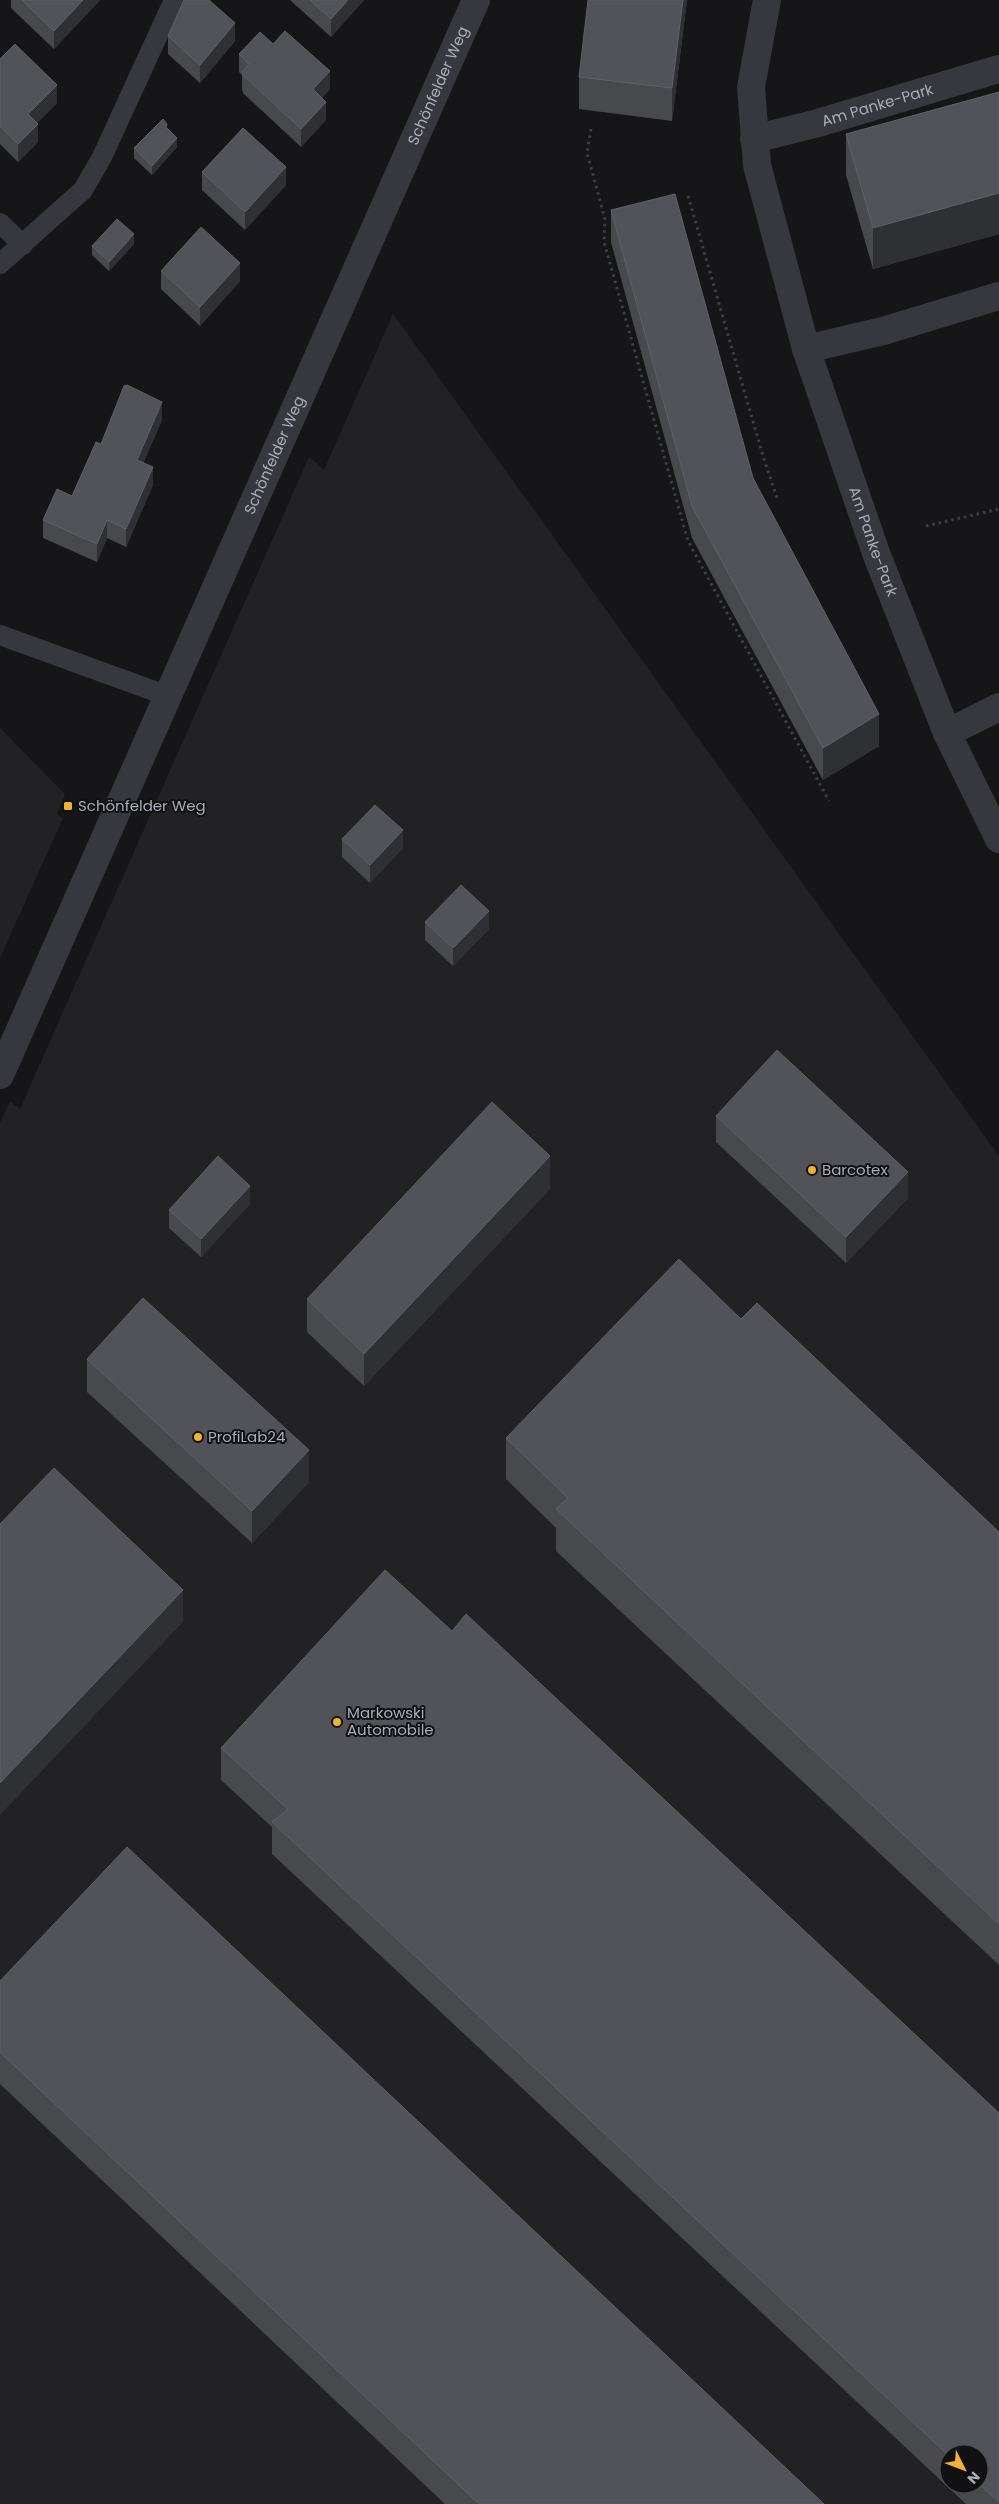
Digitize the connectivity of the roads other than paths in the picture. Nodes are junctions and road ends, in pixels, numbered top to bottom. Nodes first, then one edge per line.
1 (174, 0) edge
2 (476, 0) edge
3 (767, 0) edge
4 (999, 69) edge
5 (754, 139) junction
6 (0, 223) edge
7 (23, 245) junction
8 (0, 264) edge
9 (999, 296) edge
10 (806, 349) junction
11 (0, 635) edge
12 (168, 696) junction
13 (999, 707) edge
14 (947, 733) junction
15 (999, 839) edge
16 (0, 1075) edge

1 - 7 lane
2 - 12 street, Schönfelder Weg
3 - 5 street, Am Panke-Park
4 - 5 street, Am Panke-Park
5 - 10 street, Am Panke-Park
6 - 7 lane
7 - 8 lane
9 - 10 street
10 - 14 street, Am Panke-Park
11 - 12 lane
12 - 16 street, Schönfelder Weg
13 - 14 street
14 - 15 street, Am Panke-Park

